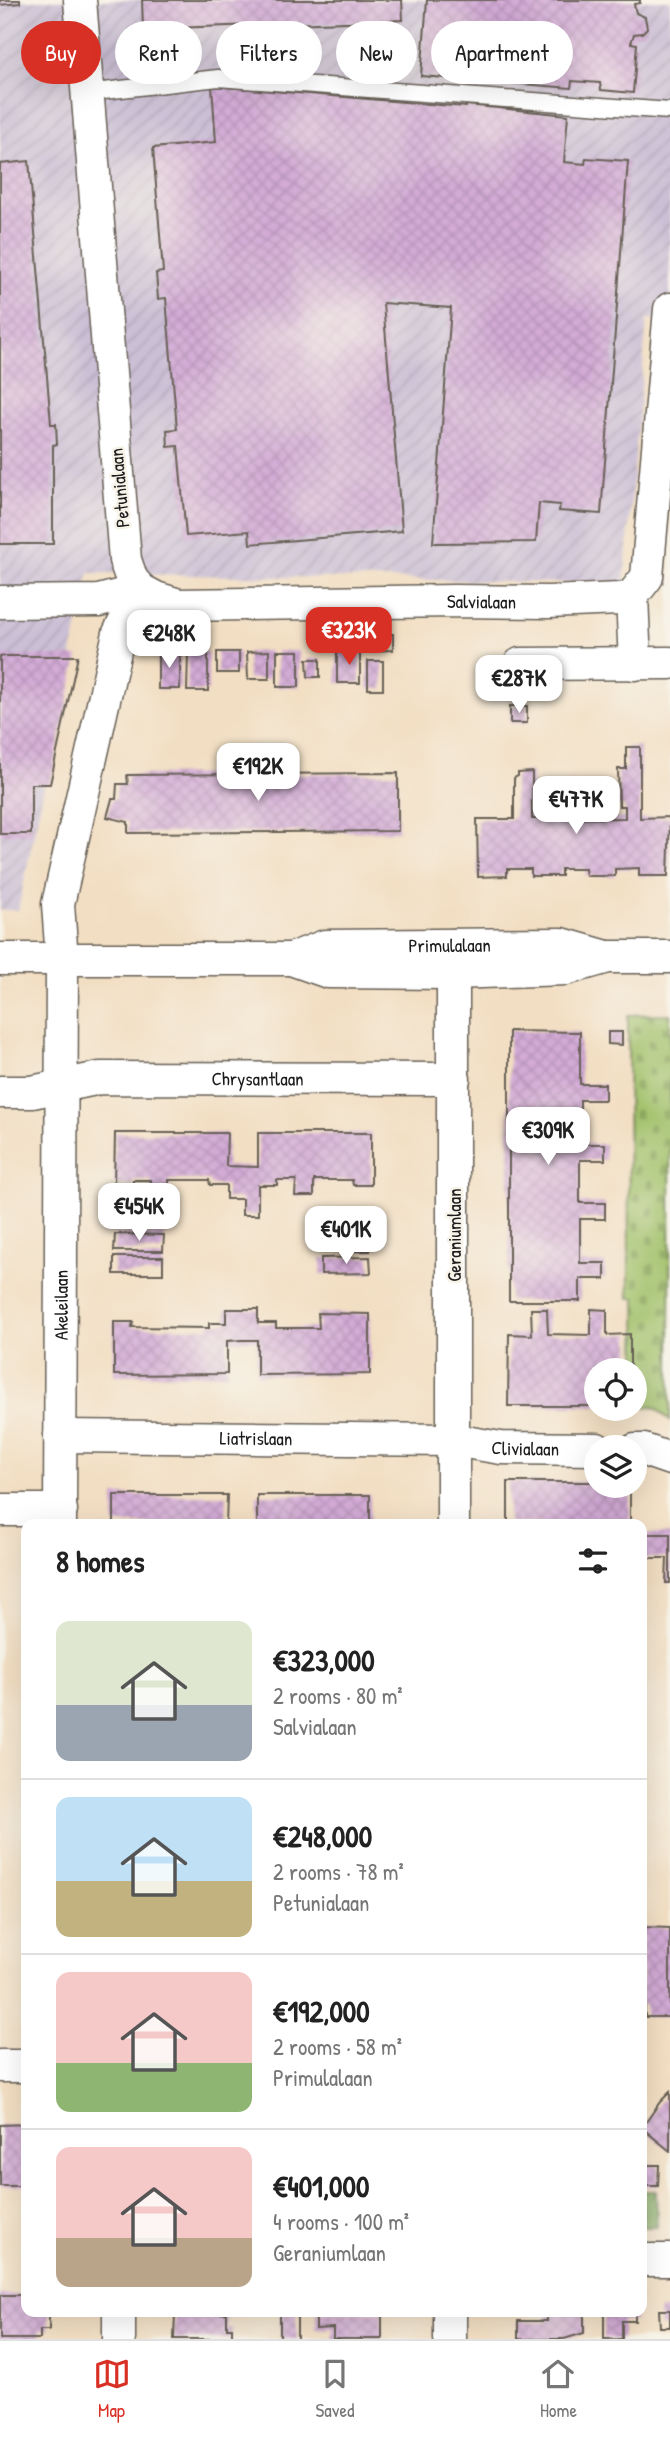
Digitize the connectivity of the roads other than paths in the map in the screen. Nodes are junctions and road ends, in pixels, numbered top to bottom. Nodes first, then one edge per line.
1 (80, 0) edge
2 (86, 93) junction
3 (670, 111) edge
4 (670, 309) edge
5 (667, 401) edge
6 (141, 590) junction
7 (632, 596) junction
8 (0, 602) edge
9 (670, 663) edge
10 (520, 664) dead end
11 (635, 664) junction
12 (670, 957) edge
13 (0, 959) edge
14 (453, 959) junction
15 (62, 960) junction
16 (454, 1079) junction
17 (62, 1084) junction
18 (0, 1092) edge
19 (60, 1436) junction
20 (453, 1440) junction
21 (584, 1449) edge
22 (647, 1451) edge
23 (670, 1460) edge
24 (0, 1510) edge
25 (61, 1517) edge
26 (453, 1519) edge
27 (0, 2066) edge
28 (21, 2066) edge
29 (647, 2260) edge
30 (670, 2260) edge
31 (119, 2317) edge
32 (450, 2317) edge
33 (119, 2339) edge
34 (450, 2339) edge

1 - 2 street, Petunialaan
2 - 3 lane
2 - 6 street, Petunialaan
4 - 5 street
5 - 7 street
6 - 7 street, Salvialaan
6 - 8 street
6 - 15 street
7 - 11 street
9 - 11 street
10 - 11 street
12 - 14 street, Primulalaan
13 - 15 street, Primulalaan
14 - 15 street, Primulalaan
14 - 16 street, Geraniumlaan
15 - 17 street, Akeleilaan
16 - 17 street, Chrysantlaan
16 - 20 street, Geraniumlaan
17 - 18 street
17 - 19 street, Akeleilaan
19 - 20 street, Liatrislaan
19 - 25 street, Akeleilaan
20 - 21 street, Clivialaan
20 - 26 street, Geraniumlaan
22 - 23 street
24 - 25 street
27 - 28 street
29 - 30 street
31 - 33 street
32 - 34 street

